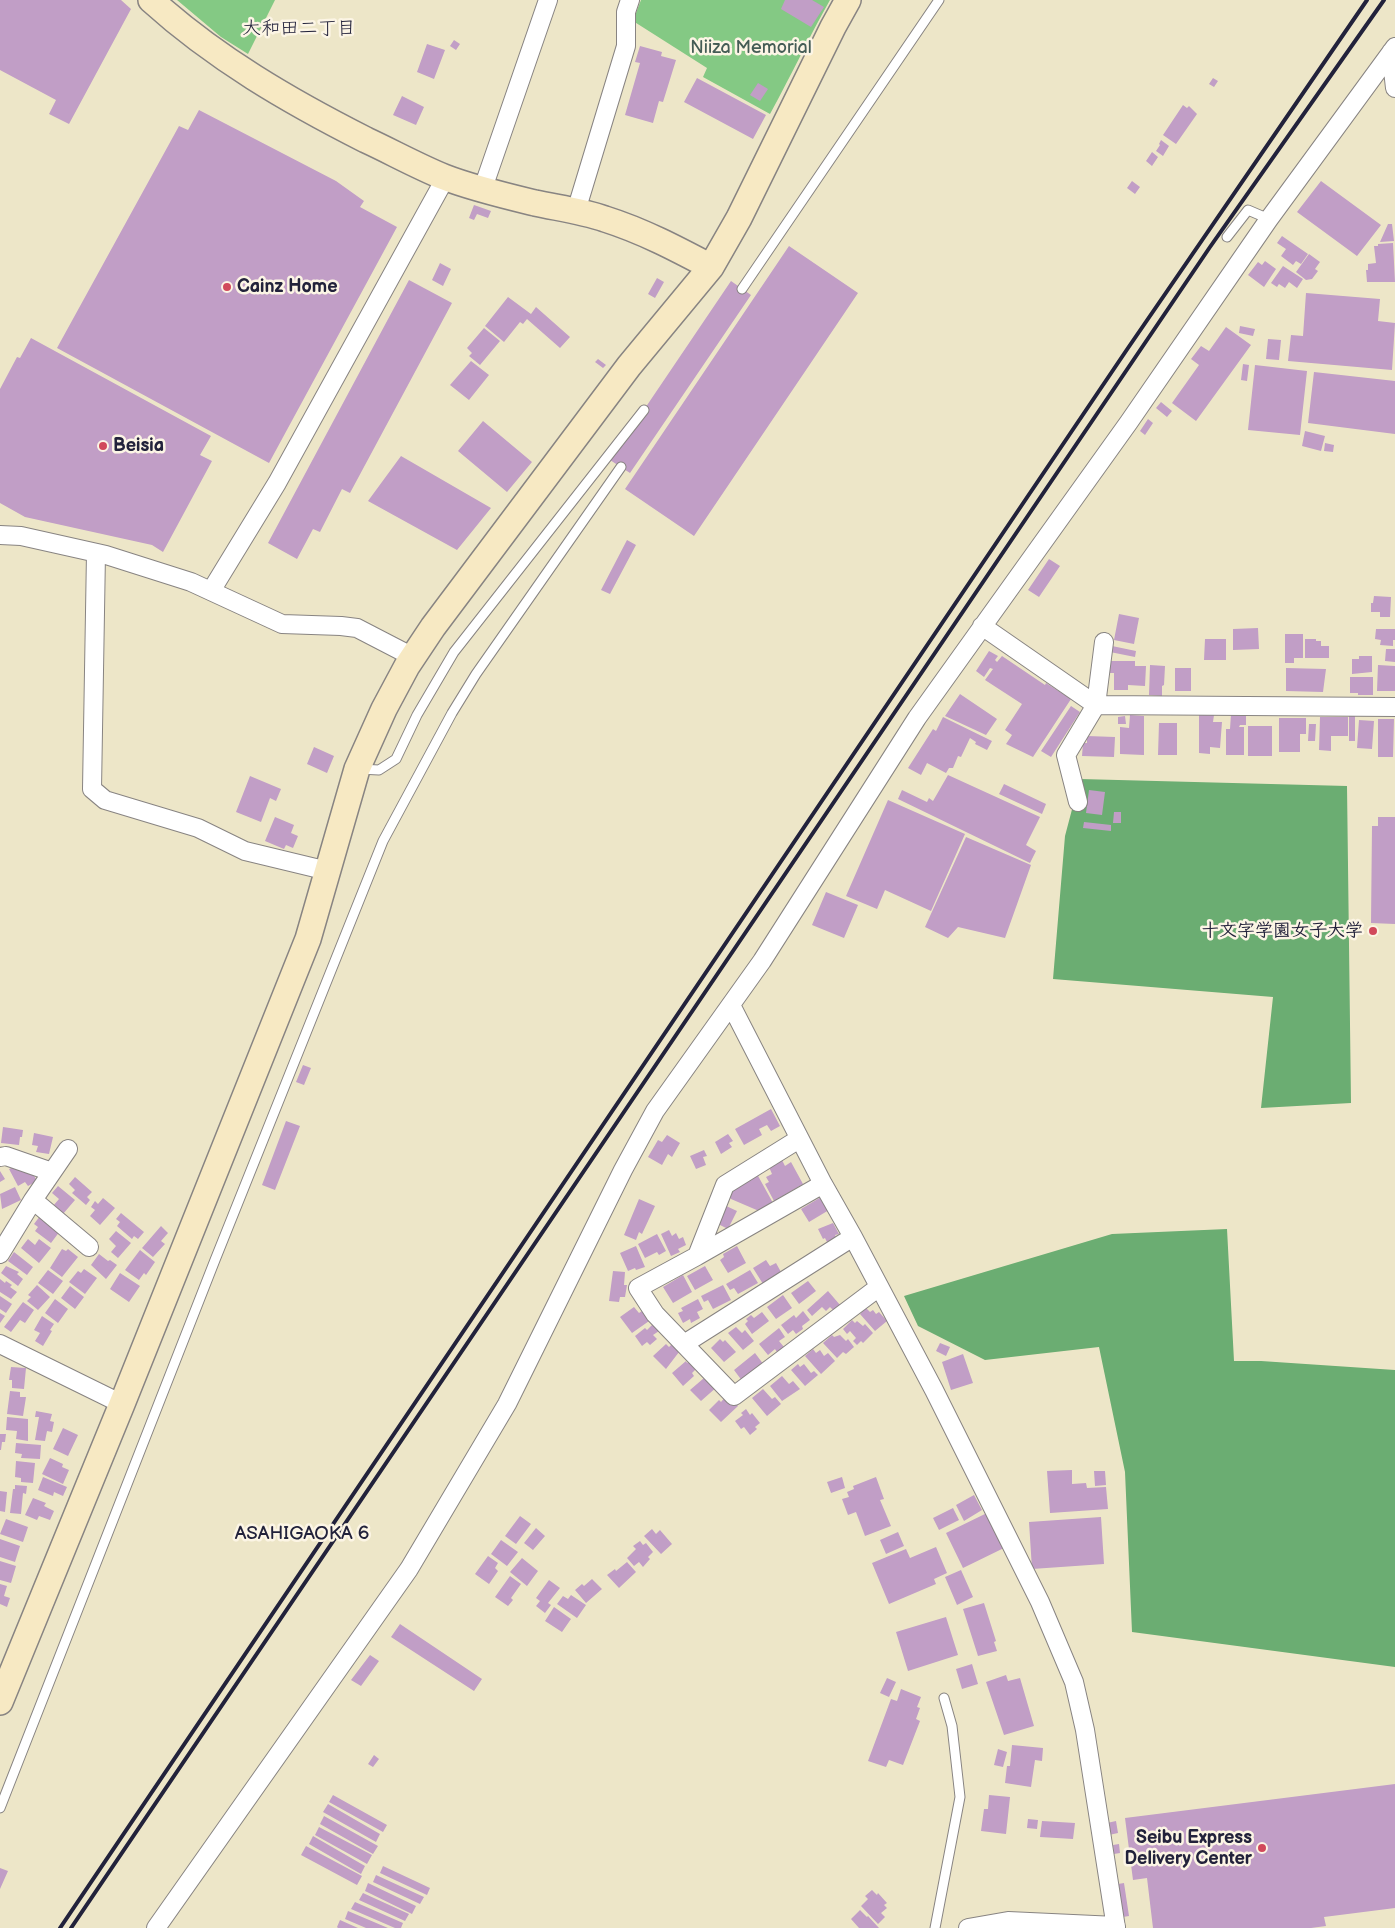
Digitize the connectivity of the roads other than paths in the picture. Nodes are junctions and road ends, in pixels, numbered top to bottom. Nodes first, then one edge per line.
1 (152, 0) edge
2 (548, 0) edge
3 (630, 0) edge
4 (848, 0) edge
5 (940, 0) edge
6 (1393, 49) edge
7 (1395, 88) edge
8 (446, 177) junction
9 (483, 188) junction
10 (576, 211) junction
11 (1269, 219) junction
12 (1227, 237) dead end
13 (711, 267) junction
14 (742, 289) dead end
15 (644, 410) dead end
16 (621, 467) dead end
17 (0, 535) edge
18 (96, 553) junction
19 (211, 591) junction
20 (982, 626) junction
21 (1104, 642) dead end
22 (413, 657) junction
23 (1096, 705) junction
24 (1395, 707) edge
25 (357, 769) junction
26 (1078, 802) dead end
27 (328, 871) junction
28 (731, 1006) junction
29 (799, 1139) junction
30 (68, 1149) dead end
31 (0, 1157) edge
32 (52, 1172) junction
33 (822, 1184) junction
34 (33, 1200) junction
35 (853, 1237) junction
36 (89, 1246) dead end
37 (0, 1254) edge
38 (697, 1256) junction
39 (879, 1287) junction
40 (0, 1344) edge
41 (684, 1344) junction
42 (122, 1404) junction
43 (944, 1698) dead end
44 (0, 1702) edge
45 (0, 1808) edge
46 (1116, 1927) edge
47 (156, 1928) edge
48 (935, 1928) edge
49 (968, 1928) edge

1 - 8 street
2 - 9 street
3 - 10 street
4 - 13 street
5 - 14 lane
6 - 7 street
6 - 11 street
8 - 9 street
8 - 19 street
9 - 10 street
10 - 13 street
11 - 12 lane
11 - 20 street
13 - 22 street
15 - 25 lane
16 - 45 lane
17 - 18 street
18 - 19 street
18 - 27 street
19 - 22 street
20 - 23 street
20 - 28 street
21 - 23 street
22 - 25 street
23 - 24 street
23 - 26 street
25 - 27 street
27 - 42 street
28 - 29 street
28 - 47 street
29 - 33 street
29 - 38 street
30 - 32 street
31 - 32 street
32 - 34 street
33 - 35 street
33 - 38 street
34 - 36 street
34 - 37 street
35 - 39 street
35 - 41 street
38 - 41 street
39 - 41 street
39 - 46 street
40 - 42 street
42 - 44 street
43 - 48 lane
46 - 49 street

